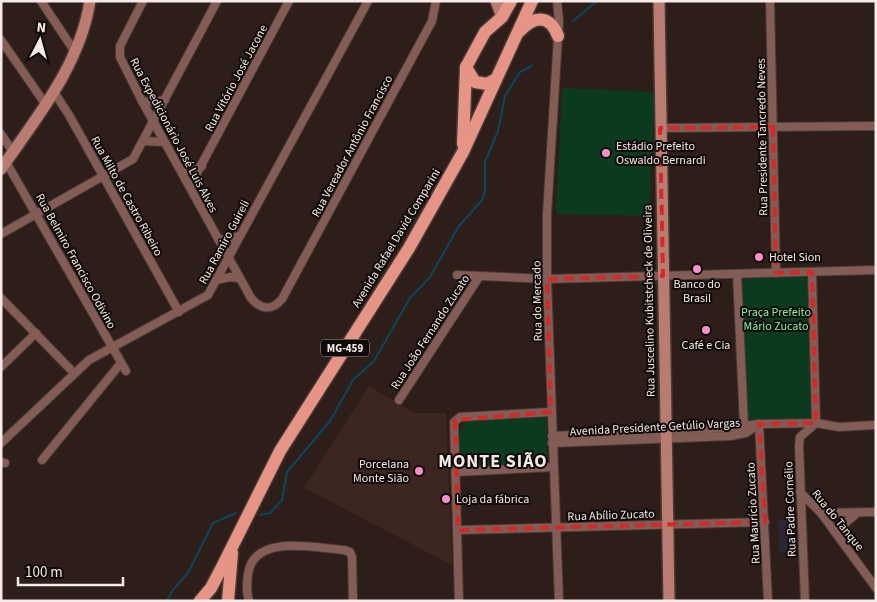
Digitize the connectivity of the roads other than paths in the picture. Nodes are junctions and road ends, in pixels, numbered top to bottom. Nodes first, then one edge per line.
1 (41, 1) edge
2 (90, 1) edge
3 (143, 1) edge
4 (217, 1) edge
5 (289, 1) edge
6 (368, 1) edge
7 (436, 1) edge
8 (496, 1) edge
9 (511, 1) edge
10 (532, 1) edge
11 (557, 1) edge
12 (659, 1) edge
13 (770, 1) edge
14 (502, 18) junction
15 (518, 32) junction
16 (558, 36) junction
17 (1, 40) edge
18 (75, 52) junction
19 (466, 66) junction
20 (496, 79) junction
21 (54, 92) junction
22 (165, 100) junction
23 (142, 101) junction
24 (46, 105) junction
25 (153, 122) junction
26 (876, 126) edge
27 (773, 127) junction
28 (660, 128) junction
29 (1, 134) edge
30 (143, 142) junction
31 (164, 142) junction
32 (463, 152) junction
33 (7, 161) edge
34 (202, 166) junction
35 (182, 172) junction
36 (102, 178) junction
37 (190, 186) junction
38 (37, 214) junction
39 (1, 234) edge
40 (239, 236) junction
41 (218, 239) junction
42 (228, 258) junction
43 (876, 270) edge
44 (812, 272) junction
45 (776, 273) junction
46 (737, 274) junction
47 (457, 275) dead end
48 (479, 276) junction
49 (663, 276) junction
50 (239, 278) junction
51 (547, 279) junction
52 (217, 280) junction
53 (1, 298) edge
54 (282, 299) joint
55 (178, 312) junction
56 (36, 333) junction
57 (112, 347) junction
58 (121, 363) junction
59 (1, 367) edge
60 (126, 371) dead end
61 (74, 373) junction
62 (399, 400) dead end
63 (551, 412) junction
64 (816, 423) junction
65 (760, 424) junction
66 (744, 425) junction
67 (876, 425) edge
68 (665, 435) junction
69 (552, 440) junction
70 (1, 443) edge
71 (42, 460) dead end
72 (553, 467) junction
73 (456, 472) junction
74 (800, 492) junction
75 (876, 512) edge
76 (821, 513) junction
77 (856, 514) junction
78 (765, 522) junction
79 (667, 524) junction
80 (556, 528) junction
81 (458, 530) junction
82 (835, 532) junction
83 (233, 546) junction
84 (230, 587) junction
85 (876, 588) edge
86 (200, 601) edge
87 (228, 601) edge
88 (236, 601) edge
89 (250, 601) edge
90 (353, 601) edge
91 (459, 601) edge
92 (558, 601) edge
93 (669, 601) edge
94 (768, 601) edge
95 (805, 601) edge

1 - 18 street
2 - 18 street
3 - 23 street, Rua Expedicionário José Luis Alves
4 - 22 street
5 - 34 street, Rua Vitório José Jacone
6 - 40 street, Rua Ramiro Guireli
7 - 54 street, Rua Vereador Antônio Francisco
8 - 14 street
9 - 14 main road, Avenida Rafael David Comparini / MG-459
10 - 15 main road, Avenida Rafael David Comparini / MG-459
11 - 16 street, Rua do Mercado
12 - 28 street, Rua Juscelino Kubitstcheck de Oliveira
13 - 27 street, Rua Presidente Tancredo Neves
14 - 19 main road, Avenida Rafael David Comparini / MG-459
15 - 16 main road
15 - 20 main road, Avenida Rafael David Comparini / MG-459
16 - 51 street, Rua do Mercado
17 - 24 street
18 - 21 street
19 - 20 main road
19 - 32 main road, Avenida Rafael David Comparini / MG-459
20 - 32 main road, Avenida Rafael David Comparini / MG-459
21 - 24 street
21 - 36 street, Rua Milto de Castro Ribeiro
22 - 23 street
22 - 25 street
23 - 25 street, Rua Expedicionário José Luis Alves
24 - 33 street
25 - 30 street
25 - 31 street, Rua Expedicionário José Luis Alves
26 - 27 street
27 - 28 street
27 - 45 street, Rua Presidente Tancredo Neves
28 - 49 street, Rua Juscelino Kubitstcheck de Oliveira
29 - 33 street, Rua Belmiro Francisco Odivino
30 - 31 street
30 - 36 street
31 - 35 street, Rua Expedicionário José Luis Alves
32 - 83 main road, Avenida Rafael David Comparini / MG-459
33 - 38 street, Rua Belmiro Francisco Odivino
34 - 35 street
34 - 37 street, Rua Vitório José Jacone
35 - 37 street, Rua Expedicionário José Luis Alves
36 - 38 street
36 - 55 street, Rua Milto de Castro Ribeiro
37 - 41 street, Rua Expedicionário José Luis Alves
38 - 39 street
38 - 57 street, Rua Belmiro Francisco Odivino
40 - 41 street
40 - 42 street, Rua Ramiro Guireli
41 - 42 street, Rua Expedicionário José Luis Alves
42 - 50 street, Rua Expedicionário José Luis Alves
42 - 52 street, Rua Ramiro Guireli
43 - 44 street
44 - 45 street
44 - 64 street
45 - 46 street
46 - 49 street
46 - 66 street
47 - 48 street
48 - 51 street
48 - 62 street, Rua João Fernando Zucato
49 - 51 street
49 - 68 street, Rua Juscelino Kubitstcheck de Oliveira
50 - 52 street
50 - 54 street, Rua Expedicionário José Luis Alves
51 - 63 street, Rua do Mercado
52 - 55 street, Rua Ramiro Guireli
53 - 56 street
55 - 57 street, Rua Ramiro Guireli
56 - 59 street
56 - 61 street
57 - 58 street, Rua Belmiro Francisco Odivino
57 - 61 street, Rua Ramiro Guireli
58 - 60 street, Rua Belmiro Francisco Odivino
58 - 71 street
61 - 70 street, Rua Ramiro Guireli
63 - 69 street, Rua do Mercado
63 - 73 street
64 - 65 street, Avenida Presidente Getúlio Vargas
64 - 67 street, Avenida Presidente Getúlio Vargas
64 - 74 street, Rua Padre Cornélio
65 - 66 street, Avenida Presidente Getúlio Vargas
65 - 68 street, Avenida Presidente Getúlio Vargas
65 - 78 street, Rua Maurício Zucato
66 - 68 street, Avenida Presidente Getúlio Vargas
68 - 69 street, Avenida Presidente Getúlio Vargas
68 - 79 street, Rua Juscelino Kubitstcheck de Oliveira
69 - 72 street, Rua do Mercado
72 - 73 street
72 - 80 street, Rua do Mercado
73 - 81 street
74 - 76 street, Rua do Tanque
74 - 95 street, Rua Padre Cornélio
75 - 77 street
76 - 77 street
76 - 82 street, Rua do Tanque
77 - 82 street
78 - 79 street, Rua Abílio Zucato
78 - 94 street, Rua Maurício Zucato
79 - 80 street, Rua Abílio Zucato
79 - 93 street, Rua Juscelino Kubitstcheck de Oliveira
80 - 81 street, Rua Abílio Zucato
80 - 92 street, Rua do Mercado
81 - 91 street
82 - 85 street, Rua do Tanque
83 - 84 main road, Avenida Rafael David Comparini / MG-459
83 - 86 main road, Avenida Rafael David Comparini / MG-459
84 - 87 main road, Avenida Rafael David Comparini / MG-459
84 - 88 main road
89 - 90 street

